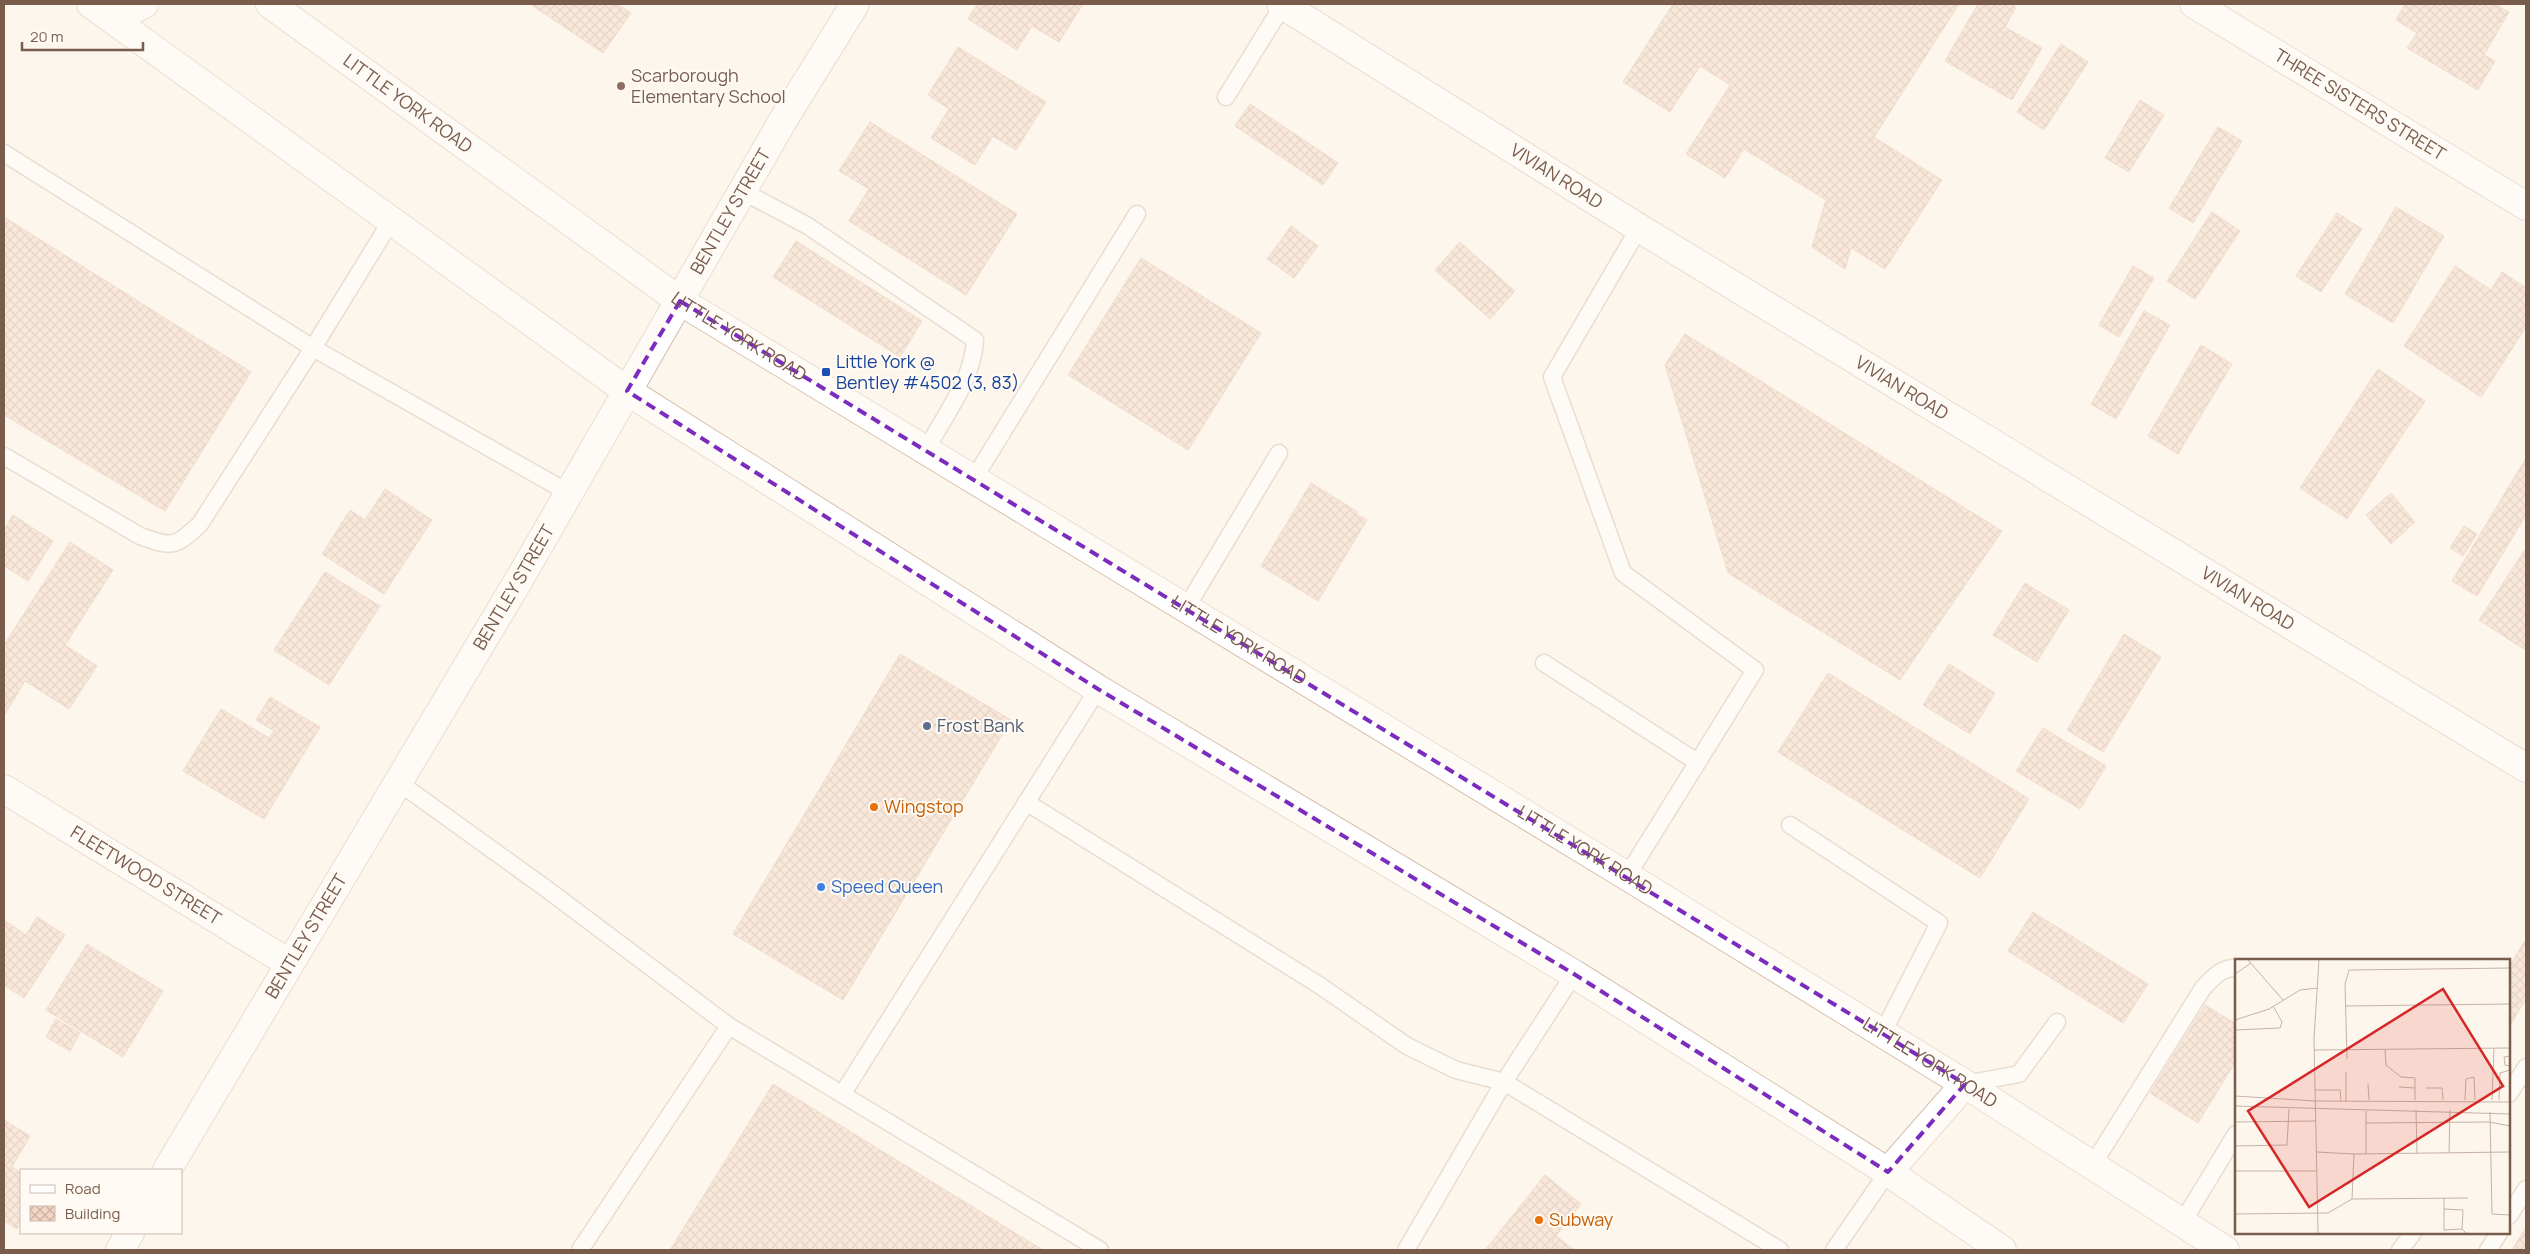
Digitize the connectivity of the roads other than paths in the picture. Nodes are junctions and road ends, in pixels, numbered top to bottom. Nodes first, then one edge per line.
1 (91, 4) edge
2 (144, 4) edge
3 (270, 4) edge
4 (855, 4) edge
5 (1283, 4) edge
6 (2194, 4) edge
7 (114, 19) junction
8 (1226, 97) dead end
9 (4, 153) edge
10 (742, 191) junction
11 (2526, 206) edge
12 (1137, 214) dead end
13 (391, 221) junction
14 (1639, 228) junction
15 (680, 301) junction
16 (313, 348) junction
17 (627, 392) junction
18 (926, 450) junction
19 (1279, 453) dead end
20 (4, 456) edge
21 (973, 480) junction
22 (569, 493) junction
23 (1186, 608) junction
24 (1544, 663) dead end
25 (1098, 689) junction
26 (1697, 762) junction
27 (2526, 768) edge
28 (398, 782) junction
29 (4, 789) edge
30 (1026, 802) junction
31 (1790, 826) dead end
32 (1627, 876) junction
33 (289, 963) junction
34 (2235, 968) edge
35 (1574, 974) junction
36 (2057, 1022) dead end
37 (729, 1026) junction
38 (1882, 1034) junction
39 (2526, 1067) edge
40 (1504, 1082) junction
41 (1965, 1084) junction
42 (2510, 1092) edge
43 (843, 1093) junction
44 (2235, 1136) edge
45 (2092, 1166) junction
46 (168, 1169) edge
47 (1888, 1172) junction
48 (2526, 1189) edge
49 (2510, 1214) edge
50 (2182, 1223) junction
51 (129, 1234) edge
52 (2412, 1234) edge
53 (2497, 1234) edge
54 (120, 1250) edge
55 (580, 1250) edge
56 (1100, 1250) edge
57 (1406, 1250) edge
58 (1780, 1250) edge
59 (1834, 1250) edge
60 (2002, 1250) edge
61 (2225, 1250) edge
62 (2400, 1250) edge
63 (2488, 1250) edge

1 - 7 main road
2 - 7 main road
3 - 15 main road, LITTLE YORK ROAD
4 - 10 main road, BENTLEY STREET
5 - 8 lane
5 - 14 main road, VIVIAN ROAD
6 - 11 main road, THREE SISTERS STREET
7 - 13 main road
9 - 16 lane
10 - 15 main road, BENTLEY STREET
10 - 18 lane
12 - 21 lane
13 - 16 lane
13 - 17 main road
14 - 26 lane
14 - 27 main road, VIVIAN ROAD
15 - 17 main road, BENTLEY STREET
15 - 18 main road, LITTLE YORK ROAD
16 - 20 lane
16 - 22 lane
17 - 22 main road, BENTLEY STREET
17 - 25 main road
18 - 21 main road, LITTLE YORK ROAD
19 - 23 lane
21 - 23 main road, LITTLE YORK ROAD
22 - 28 main road, BENTLEY STREET
23 - 32 main road, LITTLE YORK ROAD
24 - 26 lane
25 - 30 lane
25 - 35 main road
26 - 32 lane
28 - 33 main road, BENTLEY STREET
28 - 37 lane
29 - 33 main road, FLEETWOOD STREET
30 - 40 lane
30 - 43 lane
31 - 38 lane
32 - 38 main road, LITTLE YORK ROAD
33 - 46 main road, BENTLEY STREET
34 - 45 lane
35 - 40 lane
35 - 47 main road
36 - 41 lane
37 - 43 lane
37 - 55 lane
38 - 41 main road, LITTLE YORK ROAD
39 - 42 lane
40 - 57 lane
40 - 58 lane
41 - 45 main road, LITTLE YORK ROAD
41 - 47 main road
43 - 56 lane
44 - 50 lane
45 - 50 main road, LITTLE YORK ROAD
47 - 59 lane
47 - 60 main road
48 - 49 lane
50 - 61 main road, LITTLE YORK ROAD
51 - 54 main road
52 - 62 lane
53 - 63 lane

